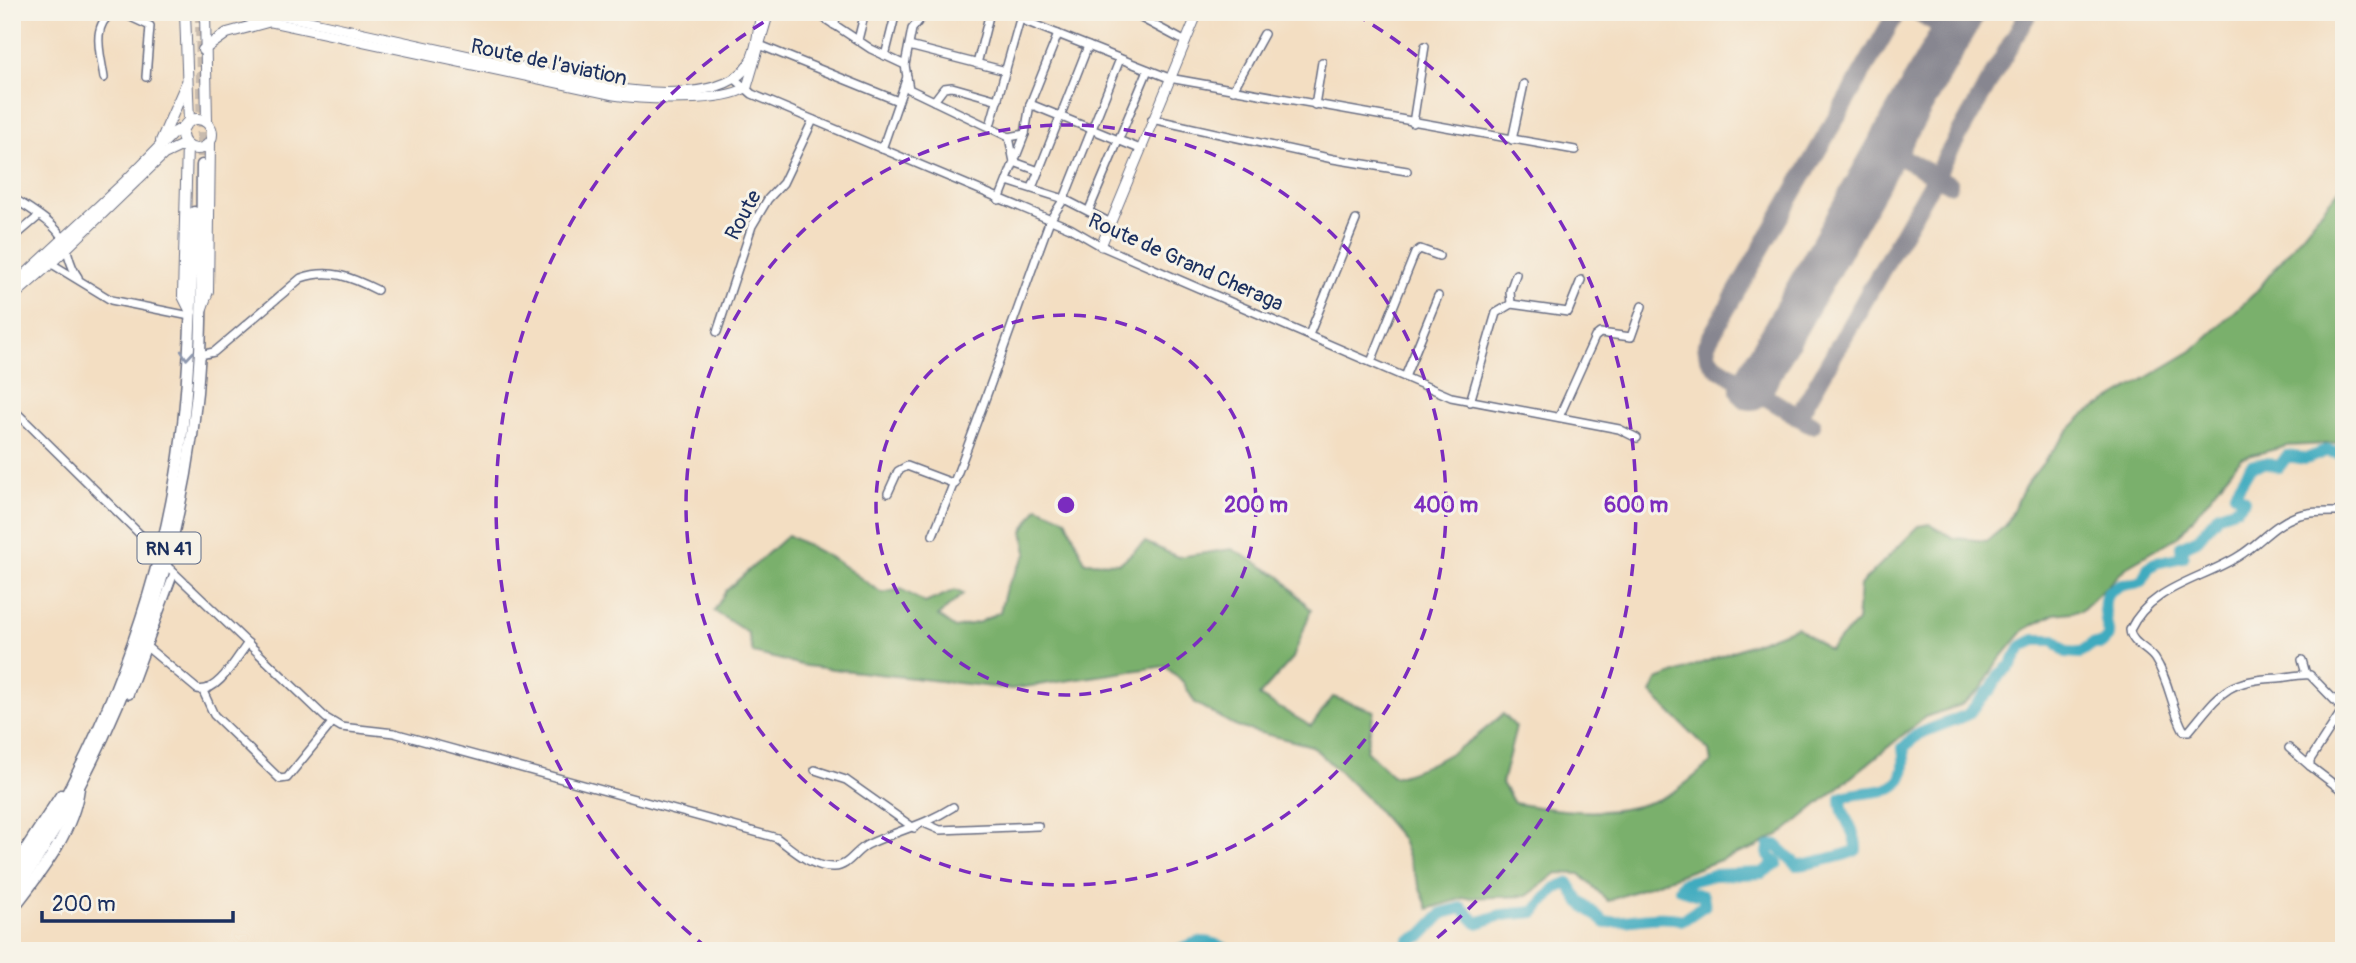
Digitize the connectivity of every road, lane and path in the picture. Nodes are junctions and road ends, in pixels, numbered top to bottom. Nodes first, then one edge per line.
1 (113, 12) edge
2 (120, 12) edge
3 (186, 12) edge
4 (204, 12) edge
5 (224, 12) edge
6 (761, 12) edge
7 (769, 12) edge
8 (815, 12) edge
9 (838, 12) edge
10 (865, 12) edge
11 (895, 12) edge
12 (926, 12) edge
13 (990, 12) edge
14 (1198, 12) edge
15 (1021, 16) edge
16 (269, 17) edge
17 (1140, 18) dead end
18 (834, 25) junction
19 (1058, 34) junction
20 (1264, 34) dead end
21 (858, 40) junction
22 (1186, 42) junction
23 (762, 46) junction
24 (909, 46) junction
25 (1088, 46) junction
26 (1425, 46) dead end
27 (203, 50) junction
28 (885, 56) junction
29 (1120, 59) junction
30 (1322, 62) dead end
31 (977, 64) junction
32 (905, 65) junction
33 (1149, 70) junction
34 (1006, 71) junction
35 (146, 77) dead end
36 (189, 77) junction
37 (104, 78) dead end
38 (907, 78) junction
39 (1170, 78) junction
40 (735, 79) junction
41 (1524, 84) dead end
42 (744, 90) junction
43 (1233, 90) junction
44 (998, 100) junction
45 (898, 101) junction
46 (934, 101) junction
47 (1030, 104) junction
48 (1315, 105) junction
49 (1060, 116) junction
50 (1152, 119) junction
51 (813, 120) junction
52 (207, 122) junction
53 (1413, 123) junction
54 (186, 125) junction
55 (990, 127) junction
56 (1091, 130) junction
57 (1025, 134) junction
58 (1009, 136) junction
59 (1119, 140) junction
60 (1512, 140) junction
61 (210, 142) junction
62 (186, 144) junction
63 (882, 149) junction
64 (1140, 149) junction
65 (1575, 150) dead end
66 (160, 152) junction
67 (1014, 162) junction
68 (194, 164) junction
69 (1407, 170) dead end
70 (1039, 172) junction
71 (1007, 181) junction
72 (1032, 188) junction
73 (13, 198) edge
74 (1064, 199) junction
75 (999, 200) junction
76 (1089, 210) junction
77 (39, 216) junction
78 (1050, 220) junction
79 (1356, 220) dead end
80 (1111, 223) junction
81 (12, 239) edge
82 (64, 245) junction
83 (1101, 246) junction
84 (1439, 256) dead end
85 (47, 261) junction
86 (1516, 274) dead end
87 (1581, 280) dead end
88 (82, 283) junction
89 (12, 286) edge
90 (377, 290) dead end
91 (1438, 296) dead end
92 (12, 297) edge
93 (1510, 304) junction
94 (1642, 306) dead end
95 (193, 313) junction
96 (717, 332) dead end
97 (1309, 335) junction
98 (200, 355) junction
99 (1371, 362) junction
100 (1405, 377) junction
101 (1470, 402) junction
102 (12, 408) edge
103 (1559, 417) junction
104 (1637, 438) dead end
105 (955, 484) junction
106 (888, 493) dead end
107 (2344, 512) edge
108 (933, 535) dead end
109 (162, 559) junction
110 (174, 573) junction
111 (248, 643) junction
112 (147, 646) junction
113 (2302, 660) dead end
114 (2306, 674) junction
115 (204, 691) junction
116 (130, 695) dead end
117 (332, 723) junction
118 (2289, 748) dead end
119 (2310, 766) junction
120 (815, 770) dead end
121 (76, 785) junction
122 (2344, 792) edge
123 (953, 807) dead end
124 (926, 824) junction
125 (1038, 826) dead end
126 (914, 828) junction
127 (12, 870) edge
128 (12, 883) edge
129 (12, 897) edge
130 (12, 910) edge

1 - 37 street
2 - 35 street
3 - 4 main road
3 - 36 main road
4 - 27 main road
5 - 16 street, Route de l'aviation
6 - 40 street
7 - 23 street
8 - 18 street
9 - 18 street
10 - 21 street
11 - 28 street
12 - 24 street
13 - 31 street
14 - 22 street
15 - 19 street
15 - 34 street
16 - 27 main road
16 - 40 street
16 - 42 street, Route de l'aviation
17 - 22 street
18 - 21 street
19 - 25 street
19 - 47 street
20 - 43 street
21 - 28 street
22 - 39 street
23 - 42 street
23 - 45 street
24 - 31 street
24 - 32 street
25 - 29 street
25 - 49 street
26 - 53 street
27 - 52 main road
28 - 32 street
29 - 33 street
29 - 56 street
30 - 48 street
31 - 34 street
32 - 38 street
33 - 39 street
33 - 59 street
34 - 44 street
36 - 54 main road
36 - 66 main road
38 - 45 street
38 - 46 street
39 - 43 street
39 - 50 street
40 - 42 street, Route de Grand Cheraga
41 - 60 street
42 - 51 street, Route de Grand Cheraga
43 - 48 street
44 - 46 street
44 - 55 street
45 - 63 street
46 - 55 street
47 - 49 street
47 - 57 street
48 - 53 street
49 - 56 street
49 - 70 street
50 - 64 street
50 - 69 street
51 - 63 street, Route de Grand Cheraga
51 - 96 street, Route
52 - 54 main road
52 - 61 main road
53 - 60 street
54 - 62 main road
54 - 66 main road
55 - 58 street
56 - 59 street
56 - 74 street
57 - 58 street
57 - 67 street
58 - 67 street
59 - 64 street
59 - 76 street
60 - 65 street
61 - 62 main road
61 - 95 main road
62 - 66 main road
62 - 68 main road
63 - 75 street, Route de Grand Cheraga
64 - 80 street
66 - 68 main road
66 - 82 main road
67 - 70 street
67 - 71 street
68 - 95 main road, RN 41
70 - 72 street
71 - 72 street
71 - 75 street
72 - 74 street
73 - 77 street
74 - 76 street
74 - 78 street
75 - 78 street, Route de Grand Cheraga
76 - 80 street
77 - 81 street
77 - 82 street
78 - 83 street, Route de Grand Cheraga
78 - 105 street
79 - 97 street
80 - 83 street
82 - 85 main road
82 - 88 street
83 - 97 street, Route de Grand Cheraga
84 - 99 street
85 - 88 street
85 - 89 main road
85 - 92 main road
86 - 93 street
87 - 93 street
88 - 95 street
90 - 98 street
91 - 100 street
93 - 101 street
94 - 103 street
95 - 98 main road, RN 41
95 -> 109 main road, RN 41
97 - 99 street, Route de Grand Cheraga
98 - 109 main road, RN 41
99 - 100 street, Route de Grand Cheraga
100 - 101 street, Route de Grand Cheraga
101 - 103 street, Route de Grand Cheraga
102 - 109 street
103 - 104 street, Route de Grand Cheraga
105 - 106 street
105 - 108 street
107 - 114 street
109 - 110 street
109 - 121 main road, RN 41
110 - 111 street
110 - 112 street
111 - 115 street
111 - 117 street
112 - 115 street
112 - 116 street
113 - 114 street
114 - 119 street
115 - 117 street
117 - 126 street
118 - 119 street
119 - 122 street
120 - 126 street
121 - 127 main road
121 - 128 main road, RN 41
121 - 129 main road, RN 41
121 - 130 main road
123 - 124 street
124 - 125 street
124 - 126 street

